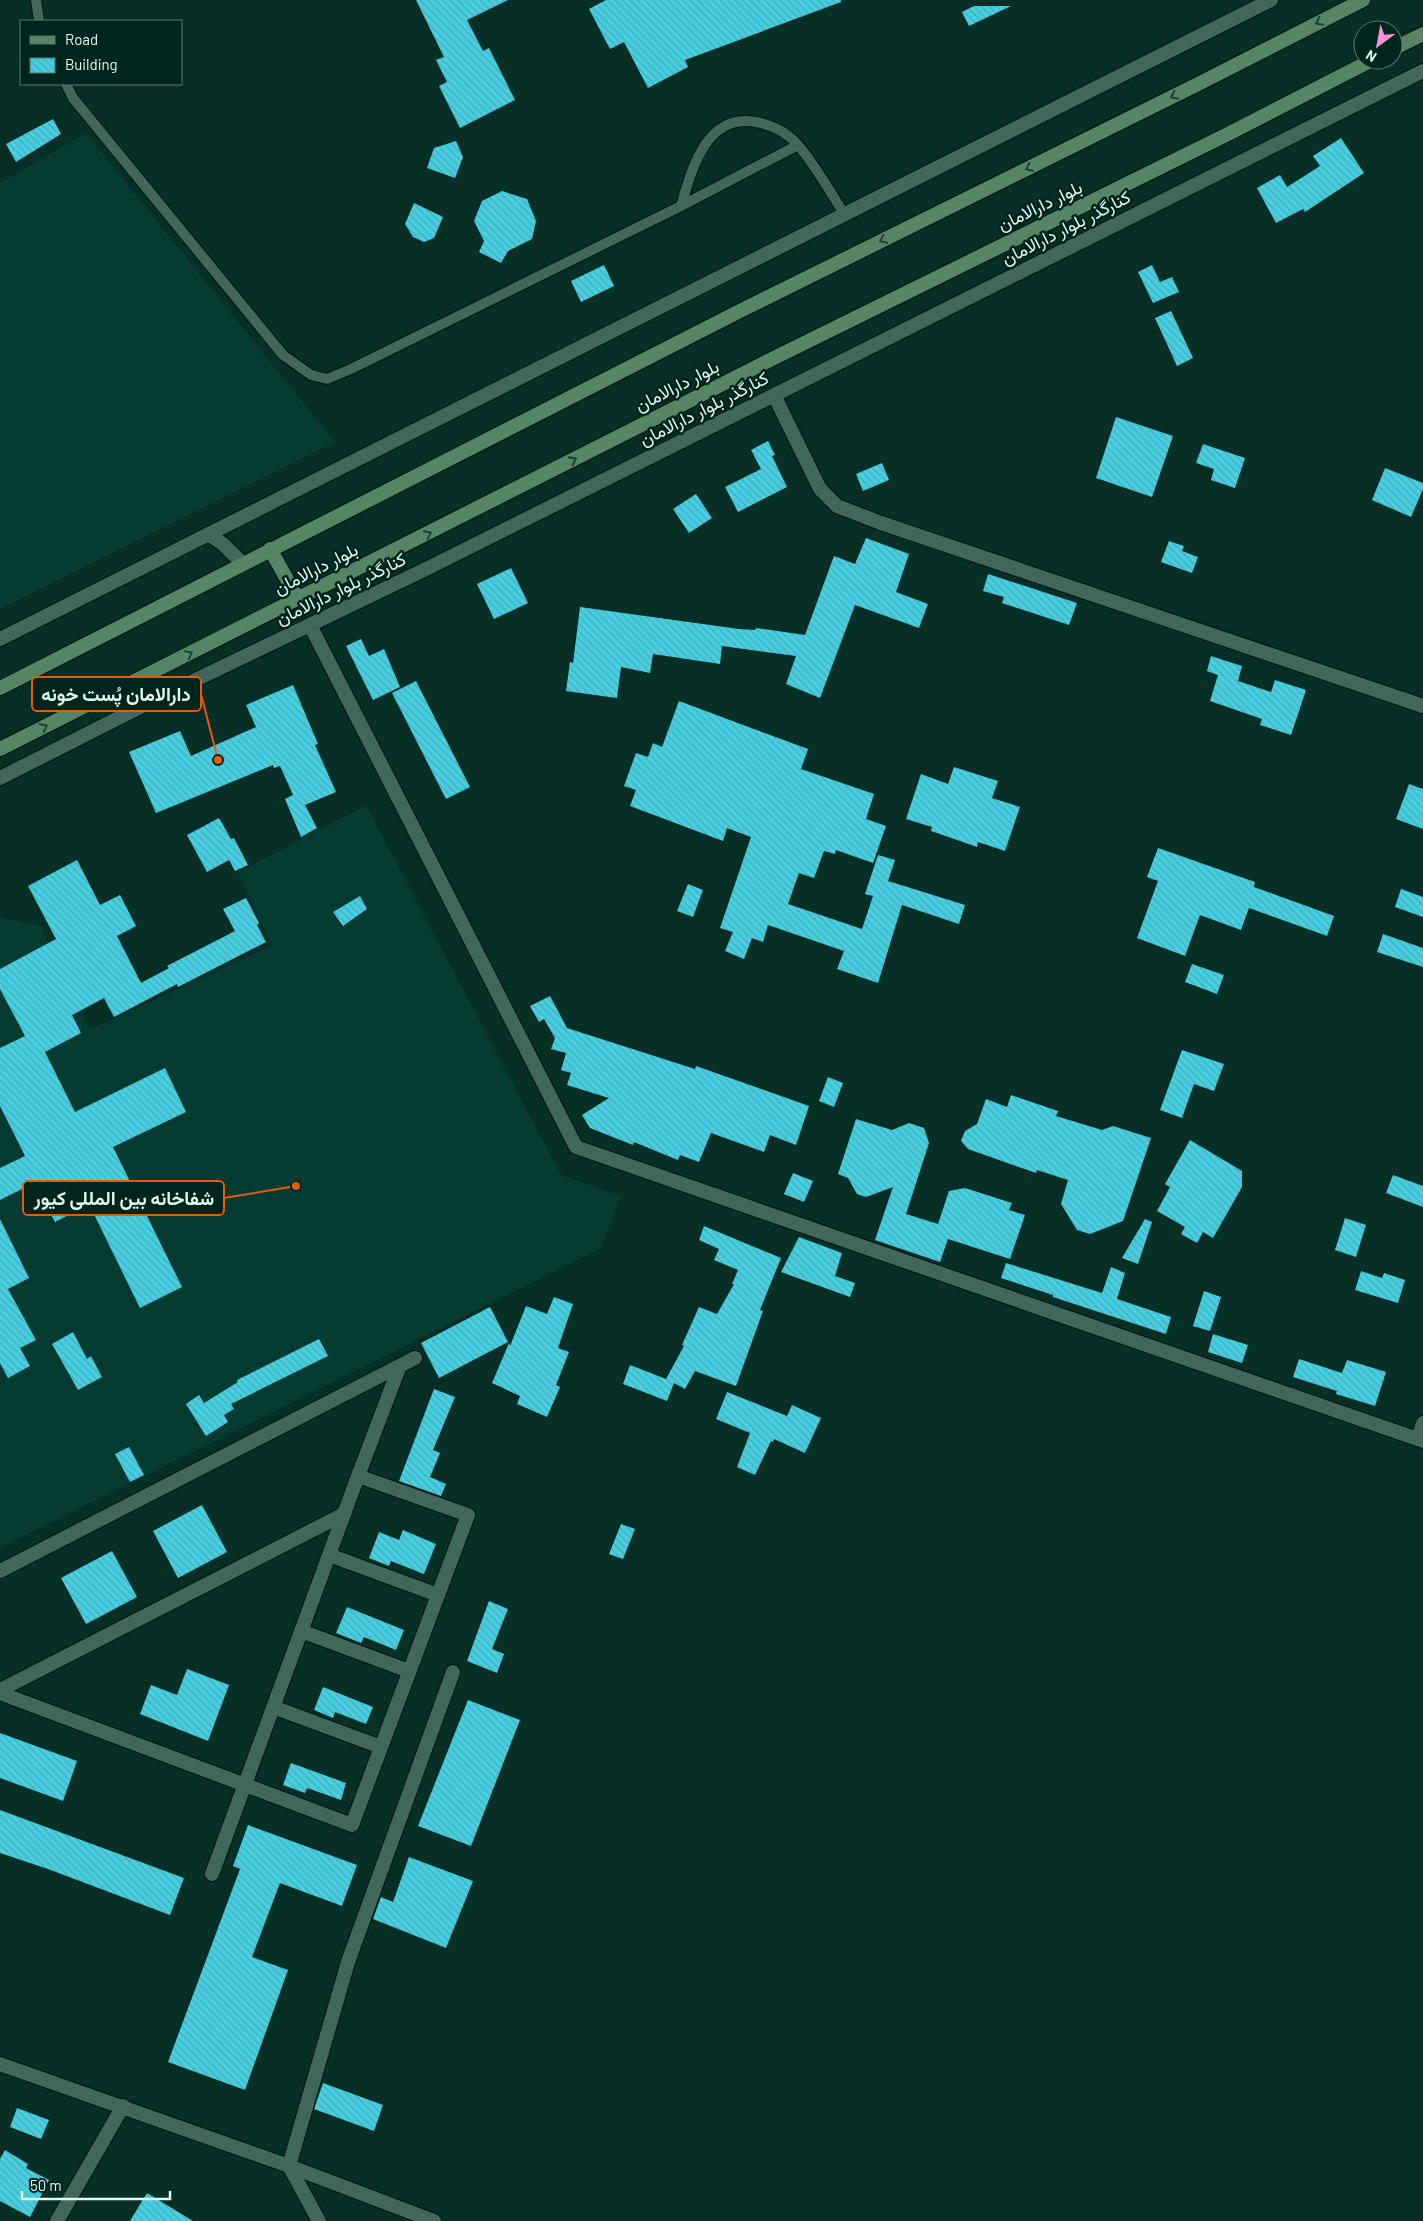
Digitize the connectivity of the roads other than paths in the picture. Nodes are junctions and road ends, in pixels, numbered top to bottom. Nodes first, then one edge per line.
1 (36, 0) edge
2 (1271, 0) edge
3 (1363, 0) edge
4 (39, 20) edge
5 (1423, 34) edge
6 (1403, 44) edge
7 (1353, 70) edge
8 (1423, 71) edge
9 (66, 85) edge
10 (798, 145) junction
11 (681, 206) junction
12 (845, 215) junction
13 (774, 395) junction
14 (208, 534) junction
15 (270, 549) junction
16 (242, 563) junction
17 (298, 599) junction
18 (310, 625) junction
19 (0, 639) edge
20 (0, 688) edge
21 (1423, 706) edge
22 (0, 748) edge
23 (0, 778) edge
24 (415, 1358) dead end
25 (399, 1368) junction
26 (1423, 1423) edge
27 (1420, 1440) edge
28 (358, 1476) junction
29 (344, 1514) junction
30 (329, 1555) junction
31 (0, 1571) edge
32 (438, 1596) junction
33 (301, 1631) junction
34 (409, 1671) junction
35 (453, 1672) dead end
36 (0, 1692) edge
37 (273, 1707) junction
38 (381, 1747) junction
39 (244, 1784) junction
40 (212, 1874) dead end
41 (0, 2064) edge
42 (123, 2106) junction
43 (289, 2166) junction
44 (57, 2221) edge
45 (319, 2221) edge
46 (434, 2221) edge

1 - 4 lane
2 - 12 street
3 -> 15 main road
5 - 6 main road
17 -> 7 main road, بلوار دارالامان
8 - 13 street, کنارگذر بلوار دارالامان
9 - 11 lane
10 - 11 lane
10 - 11 lane
10 - 12 lane
12 - 14 street
13 - 18 street, کنارگذر بلوار دارالامان
13 - 21 street
14 - 16 street
14 - 19 street
15 - 16 main road
15 - 17 main road
16 - 20 main road
22 -> 17 main road, بلوار دارالامان
18 - 23 street, کنارگذر بلوار دارالامان
18 - 27 street
24 - 25 street
25 - 28 street
25 - 31 street
26 - 27 street
28 - 29 street
28 - 32 street
29 - 30 street
29 - 36 street
30 - 32 street
30 - 33 street
32 - 34 street
33 - 34 street
33 - 37 street
34 - 38 street
35 - 43 street
36 - 39 street
37 - 38 street
37 - 39 street
38 - 39 street
39 - 40 street
41 - 42 street
42 - 43 street
42 - 44 street
43 - 45 street
43 - 46 street

